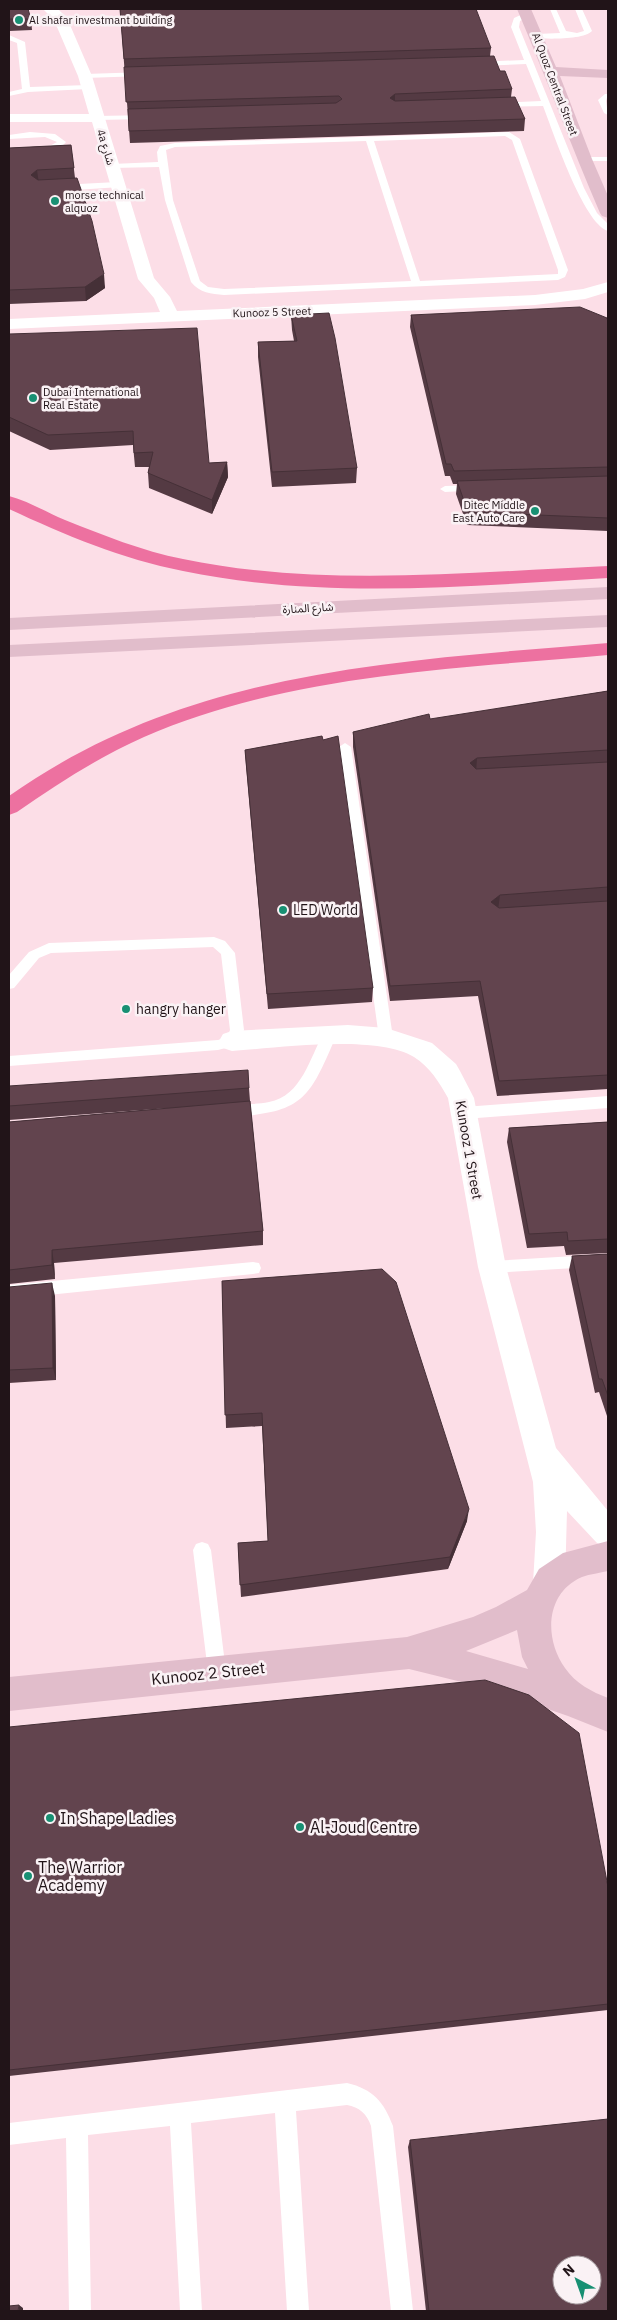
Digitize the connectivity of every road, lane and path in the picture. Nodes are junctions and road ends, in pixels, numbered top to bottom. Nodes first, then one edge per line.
1 (553, 9) edge
2 (579, 9) edge
3 (58, 12) edge
4 (526, 12) edge
5 (570, 35) junction
6 (536, 36) junction
7 (9, 37) edge
8 (530, 62) junction
9 (466, 64) edge
10 (154, 74) edge
11 (608, 75) edge
12 (553, 76) junction
13 (86, 81) junction
14 (25, 87) junction
15 (9, 94) edge
16 (608, 96) edge
17 (546, 103) junction
18 (492, 105) edge
19 (608, 113) edge
20 (96, 115) junction
21 (160, 116) edge
22 (9, 118) edge
23 (9, 137) edge
24 (369, 138) junction
25 (9, 153) edge
26 (584, 159) junction
27 (608, 159) edge
28 (162, 164) junction
29 (112, 166) junction
30 (117, 185) junction
31 (608, 185) edge
32 (48, 189) edge
33 (608, 214) edge
34 (608, 228) edge
35 (146, 279) junction
36 (416, 284) junction
37 (608, 287) edge
38 (535, 300) junction
39 (603, 305) dead end
40 (170, 316) junction
41 (144, 317) junction
42 (9, 324) edge
43 (483, 488) edge
44 (445, 489) dead end
45 (9, 502) edge
46 (606, 572) edge
47 (608, 593) edge
48 (608, 621) edge
49 (9, 624) edge
50 (608, 648) edge
51 (9, 651) edge
52 (345, 747) dead end
53 (9, 807) edge
54 (9, 984) edge
55 (329, 1036) junction
56 (386, 1038) junction
57 (232, 1041) junction
58 (9, 1061) edge
59 (608, 1102) edge
60 (215, 1112) edge
61 (464, 1113) junction
62 (608, 1260) edge
63 (254, 1268) dead end
64 (492, 1268) junction
65 (9, 1292) edge
66 (541, 1450) junction
67 (608, 1533) edge
68 (202, 1550) dead end
69 (608, 1556) edge
70 (543, 1592) junction
71 (406, 1653) junction
72 (217, 1672) junction
73 (9, 1694) edge
74 (595, 1715) edge
75 (285, 2101) junction
76 (180, 2114) junction
77 (77, 2126) junction
78 (9, 2134) edge
79 (80, 2311) edge
80 (191, 2311) edge
81 (298, 2311) edge
82 (402, 2311) edge

1 - 5 lane
2 - 5 lane
3 - 13 street, 4a شارع
4 - 6 street, Al Quoz Central Street
4 - 8 lane
5 - 6 lane
6 - 12 street, Al Quoz Central Street
7 - 14 lane
8 - 9 lane
8 - 17 lane
10 - 13 lane
11 - 12 street
12 - 26 street, Al Quoz Central Street
13 - 14 lane
13 - 20 street, 4a شارع
14 - 15 lane
16 - 19 lane
17 - 18 lane
17 - 34 lane
20 - 21 lane
20 - 22 street
20 - 29 street, 4a شارع
23 - 25 lane
24 - 28 lane
24 - 36 lane
24 - 36 lane
26 - 27 lane
26 - 31 street, Al Quoz Central Street
26 - 33 street, Al Quoz Central Street
28 - 29 lane
28 - 36 lane
29 - 30 street, 4a شارع
30 - 32 lane
30 - 35 street, 4a شارع
35 - 40 street, 4a شارع
35 - 41 street, 4a شارع
37 - 38 street, Kunooz 5 Street
38 - 39 street, Kunooz 5 Street
38 - 40 street, Kunooz 5 Street
40 - 41 street, Kunooz 5 Street
41 - 42 street, Kunooz 5 Street
43 - 44 lane
45 - 46 highway
47 - 49 street, شارع المنارة
48 - 51 street
50 - 53 highway
52 - 56 lane
54 - 57 lane
55 - 56 street, Kunooz 1 Street
55 - 57 street, Kunooz 1 Street
55 - 60 lane
56 - 61 street, Kunooz 1 Street
57 - 58 lane
59 - 61 lane
61 - 64 street, Kunooz 1 Street
62 - 64 lane
63 - 65 lane
64 - 66 street, Kunooz 1 Street
66 - 67 street, Kunooz 1 Street
66 - 70 street, Kunooz 1 Street
68 - 72 lane
69 - 70 street, Kunooz 2 Street
70 - 71 street, Kunooz 2 Street
70 - 74 street
71 - 72 street, Kunooz 2 Street
71 - 74 street, Kunooz 2 Street
72 - 73 street, Kunooz 2 Street
75 - 76 lane
75 - 81 lane
75 - 82 lane
76 - 77 lane
76 - 80 lane
77 - 78 lane
77 - 79 lane

